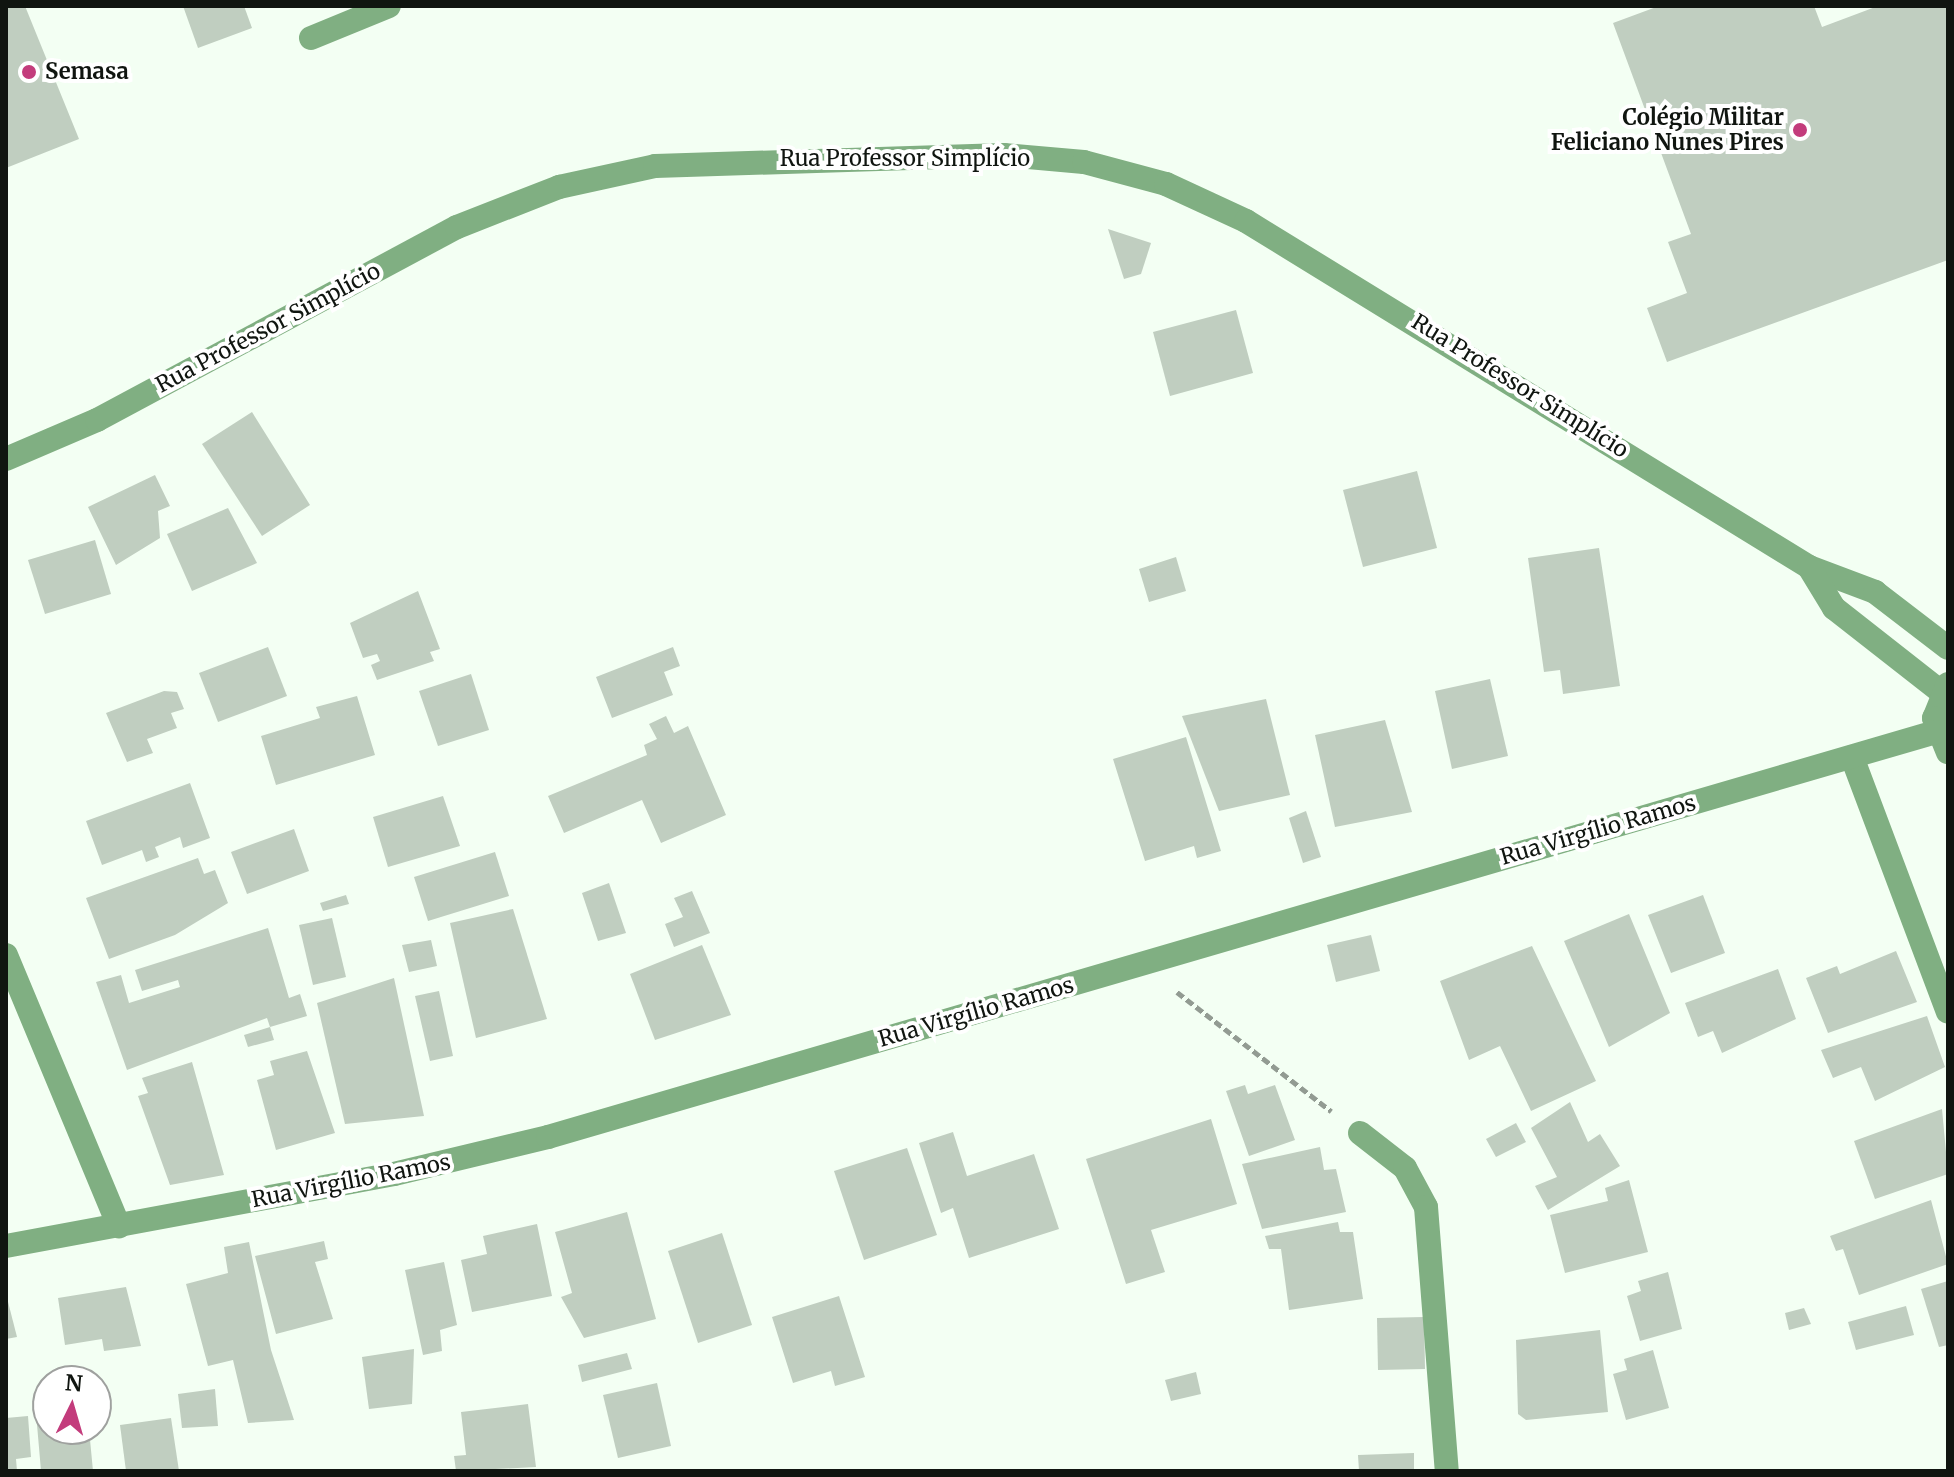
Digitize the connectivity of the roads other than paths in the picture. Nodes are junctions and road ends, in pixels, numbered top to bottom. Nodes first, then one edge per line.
1 (389, 6) edge
2 (311, 38) dead end
3 (6, 459) edge
4 (1809, 567) junction
5 (1948, 648) edge
6 (1945, 688) edge
7 (1942, 742) edge
8 (1852, 757) junction
9 (6, 955) edge
10 (1948, 1012) edge
11 (1360, 1133) road end
12 (119, 1226) junction
13 (6, 1246) edge
14 (1447, 1471) edge

1 - 2 street
3 - 4 street, Rua Professor Simplício
4 - 5 street, Rua Professor Simplício
4 - 6 street, Rua Professor Simplício
6 - 7 street
7 - 8 street, Rua Virgílio Ramos
8 - 10 street
8 - 12 street, Rua Virgílio Ramos
9 - 12 street
11 - 14 street
12 - 13 street, Rua Virgílio Ramos

